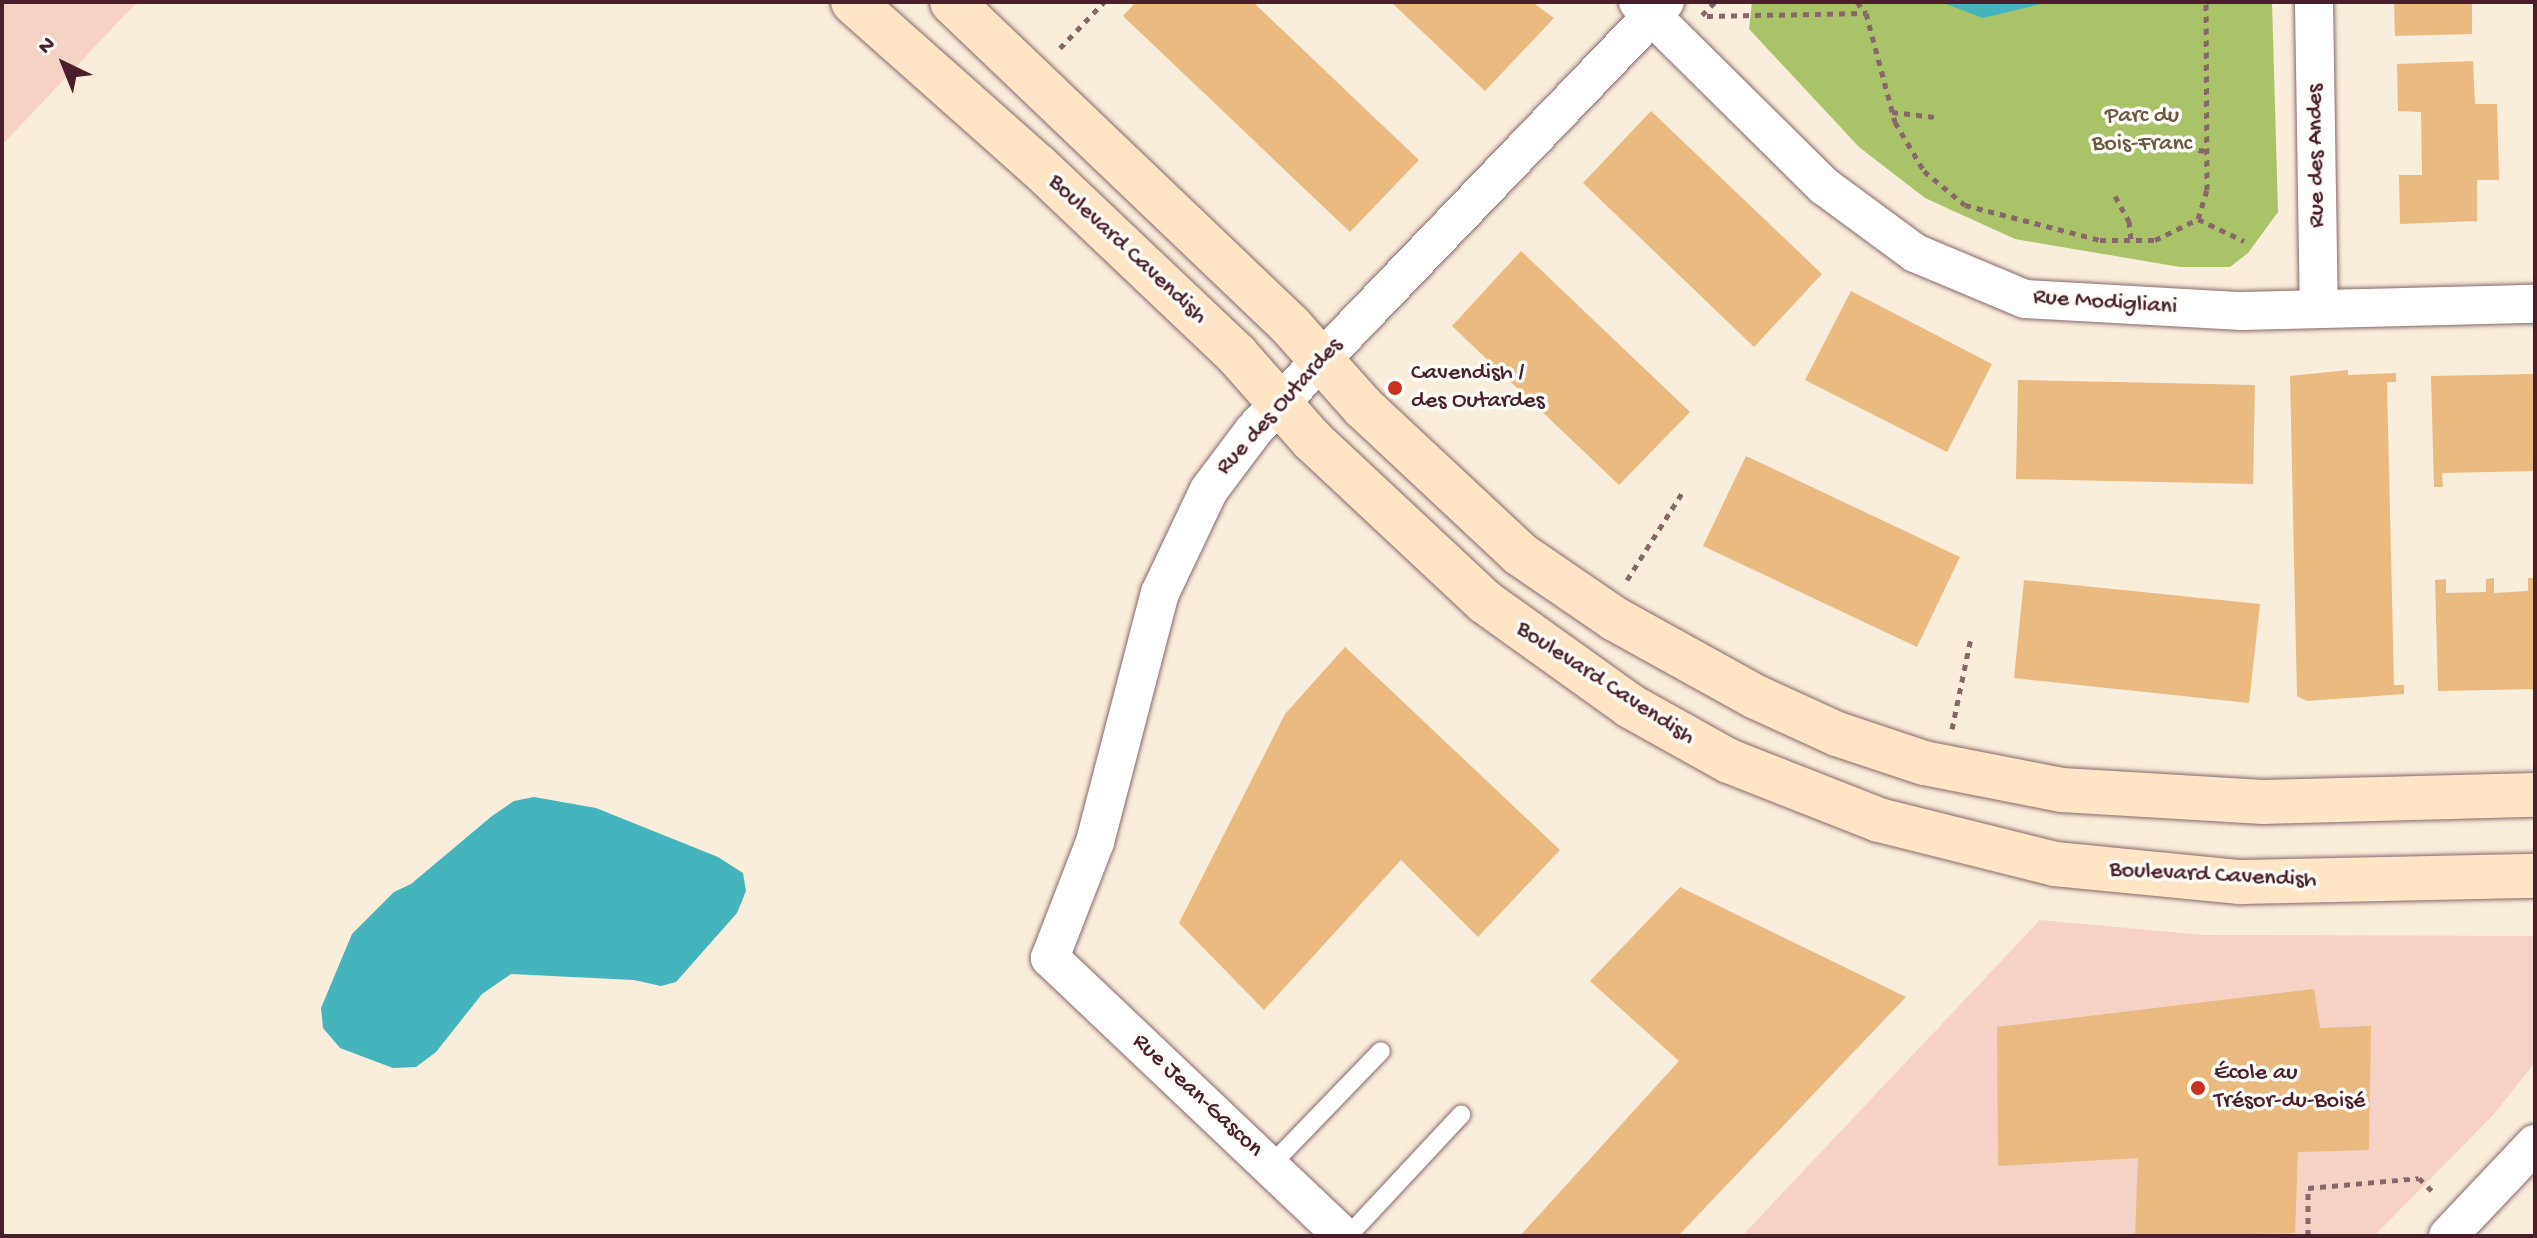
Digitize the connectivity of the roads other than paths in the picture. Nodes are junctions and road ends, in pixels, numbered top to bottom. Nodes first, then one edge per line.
1 (853, 2) edge
2 (952, 2) edge
3 (2314, 2) edge
4 (1652, 6) edge
5 (2535, 304) edge
6 (2319, 309) junction
7 (1320, 360) junction
8 (1279, 403) junction
9 (2535, 795) edge
10 (2535, 876) edge
11 (1050, 958) joint
12 (1381, 1051) dead end
13 (1461, 1115) dead end
14 (2535, 1144) edge
15 (1271, 1165) junction
16 (1346, 1236) edge
17 (2448, 1236) edge

1 - 8 main road, Boulevard Cavendish
2 - 7 main road
3 - 6 street, Rue des Andes
4 - 6 street, Rue Modigliani
4 - 7 street, Rue des Outardes
5 - 6 street, Rue Modigliani
7 - 8 street, Rue des Outardes
7 - 9 main road
8 - 10 main road, Boulevard Cavendish
8 - 11 street, Rue des Outardes
11 - 15 street, Rue Jean-Gascon
12 - 15 lane
13 - 16 lane
14 - 17 street
15 - 16 street, Rue Jean-Gascon

